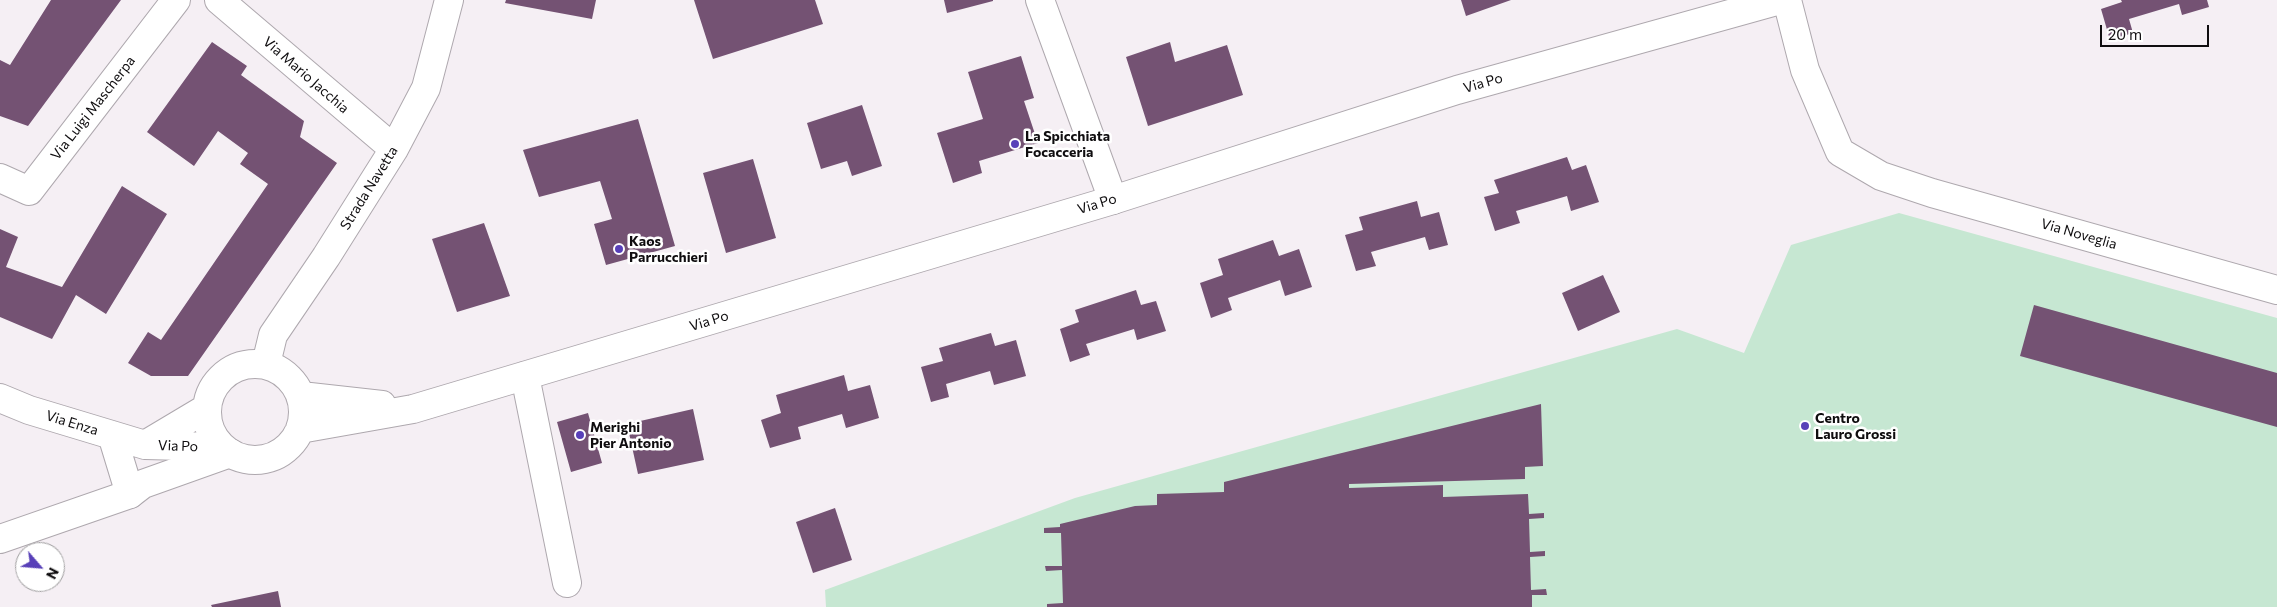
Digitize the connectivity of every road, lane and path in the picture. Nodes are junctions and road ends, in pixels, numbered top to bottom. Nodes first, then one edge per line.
1 (176, 0) edge
2 (219, 0) edge
3 (449, 0) edge
4 (1040, 0) edge
5 (1780, 0) edge
6 (1787, 0) edge
7 (394, 149) junction
8 (0, 178) edge
9 (1112, 200) junction
10 (2277, 290) edge
11 (266, 364) junction
12 (525, 376) junction
13 (301, 396) junction
14 (0, 398) edge
15 (207, 408) junction
16 (413, 409) junction
17 (300, 429) junction
18 (112, 435) junction
19 (145, 445) junction
20 (226, 450) junction
21 (130, 494) junction
22 (0, 539) edge
23 (567, 583) dead end

1 - 8 street, Via Luigi Mascherpa
2 - 7 street, Via Mario Jacchia
3 - 7 street, Strada Navetta
4 - 9 street
5 - 9 street, Via Po
6 - 10 street, Via Noveglia
7 - 11 street, Strada Navetta
9 - 12 street, Via Po
11 - 13 street
11 - 15 street
12 - 16 street, Via Po
12 - 23 street
13 - 16 street, Via Po
13 - 17 street
14 - 18 street, Via Enza
15 - 19 street, Via Po
15 - 20 street, Via Po
16 - 17 street, Via Po
17 - 20 street, Via Po
18 - 19 street, Via Enza
18 - 21 street
19 - 20 street, Via Po
20 - 21 street, Via Po
21 - 22 street, Via Po

